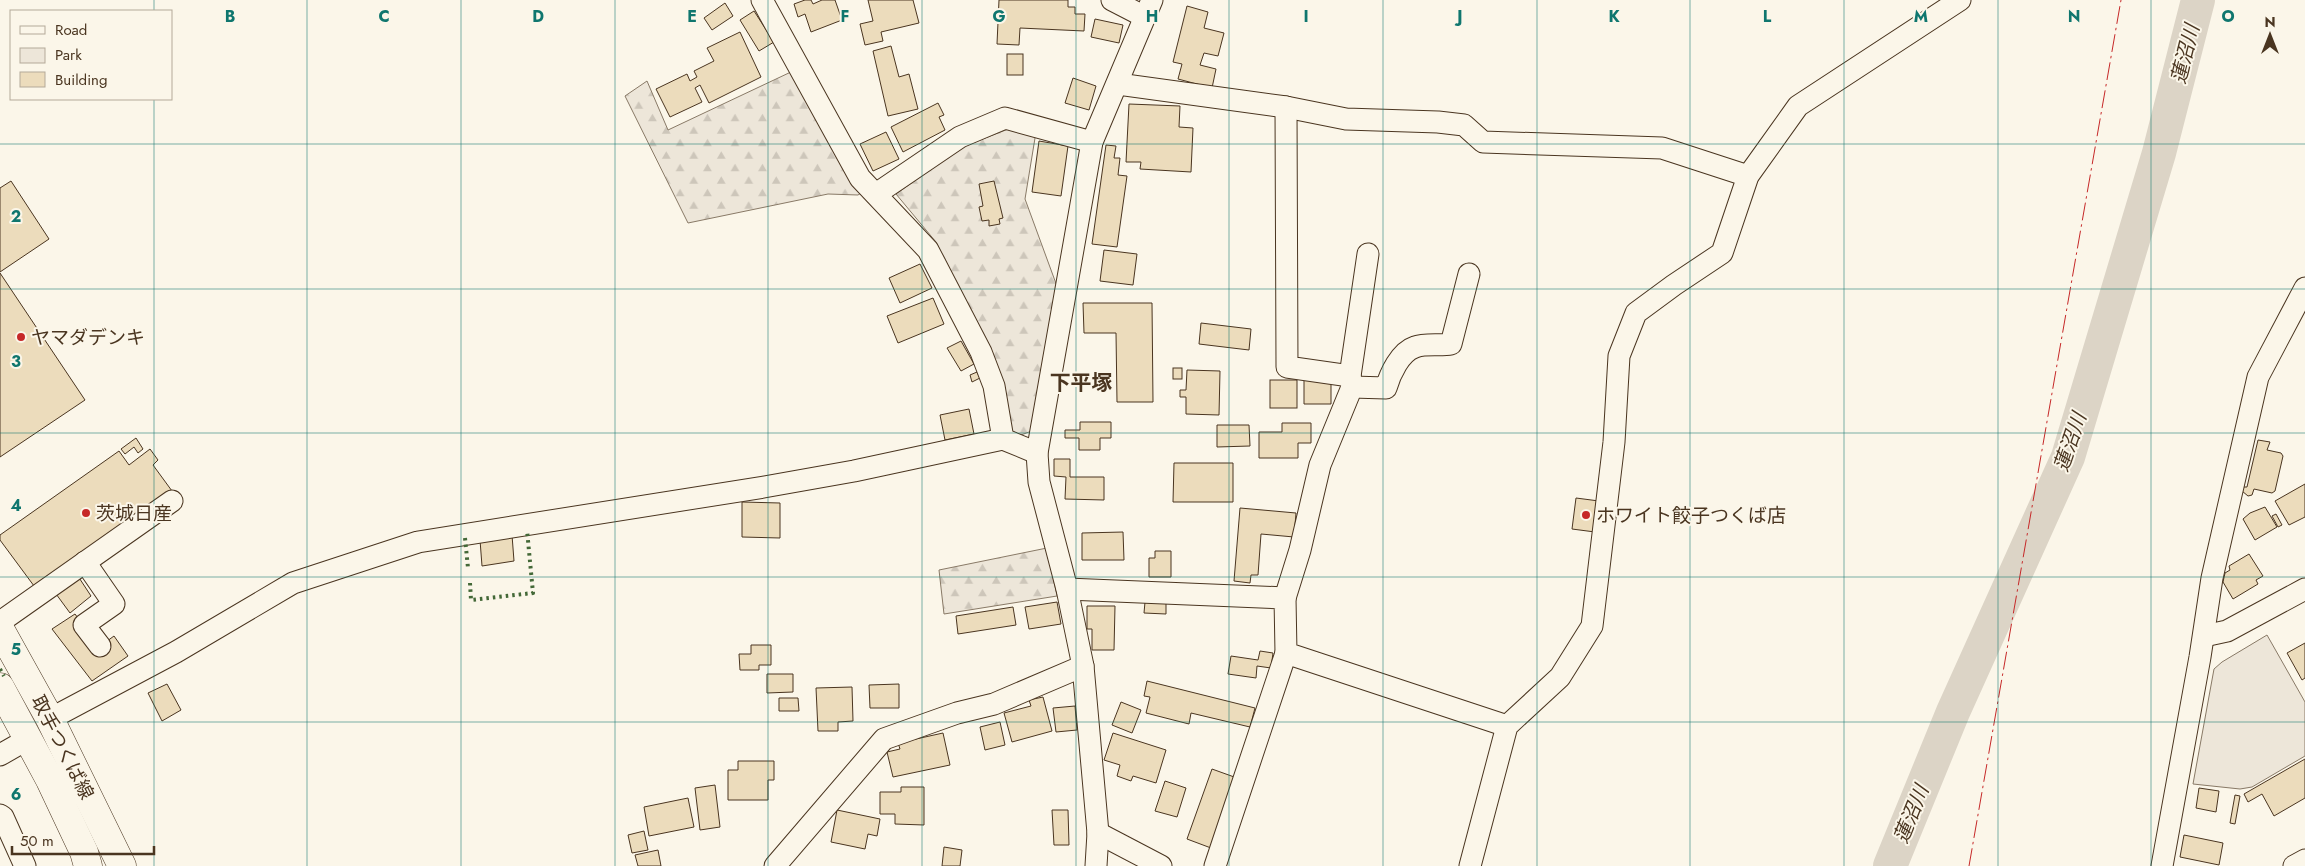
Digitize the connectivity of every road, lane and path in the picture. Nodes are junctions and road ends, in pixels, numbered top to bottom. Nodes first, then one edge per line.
1 (1112, 0) edge
2 (1960, 0) edge
3 (766, 1) edge
4 (1149, 8) edge
5 (1118, 84) junction
6 (1286, 107) junction
7 (1092, 142) junction
8 (1748, 176) junction
9 (876, 194) junction
10 (1368, 254) dead end
11 (1469, 274) dead end
12 (2305, 288) edge
13 (1351, 382) junction
14 (1002, 439) junction
15 (1037, 452) junction
16 (172, 501) dead end
17 (85, 562) junction
18 (1067, 589) junction
19 (2305, 589) edge
20 (1285, 598) junction
21 (0, 622) edge
22 (0, 629) edge
23 (2204, 636) junction
24 (100, 646) dead end
25 (1286, 653) junction
26 (1083, 666) junction
27 (0, 687) edge
28 (50, 719) junction
29 (1508, 726) junction
30 (28, 738) junction
31 (0, 755) edge
32 (0, 815) edge
33 (1098, 833) junction
34 (2305, 860) edge
35 (25, 866) edge
36 (88, 866) edge
37 (122, 866) edge
38 (775, 866) edge
39 (1096, 866) edge
40 (1161, 866) edge
41 (1215, 866) edge
42 (1470, 866) edge
43 (2162, 866) edge
44 (2294, 866) edge

1 - 4 street
2 - 8 street
3 - 9 street
4 - 5 street
5 - 6 street
5 - 7 street
6 - 8 street
6 - 13 street
7 - 9 street
7 - 15 street
8 - 29 street
9 - 14 street
10 - 13 street
11 - 13 street
12 - 23 street
13 - 20 street
14 - 15 street
14 - 28 street
15 - 18 street
16 - 17 street
17 - 21 street
17 - 24 street
18 - 20 street
18 - 26 street
19 - 23 street
20 - 25 street
22 - 28 main road, 取手つくば線
23 - 43 street
25 - 29 street
25 - 41 street
26 - 33 street
26 - 38 street
27 - 30 main road, 取手つくば線
28 - 37 main road, 取手つくば線
29 - 42 street
30 - 31 street
30 - 36 main road, 取手つくば線
32 - 35 street
33 - 39 street
33 - 40 street
34 - 44 street

